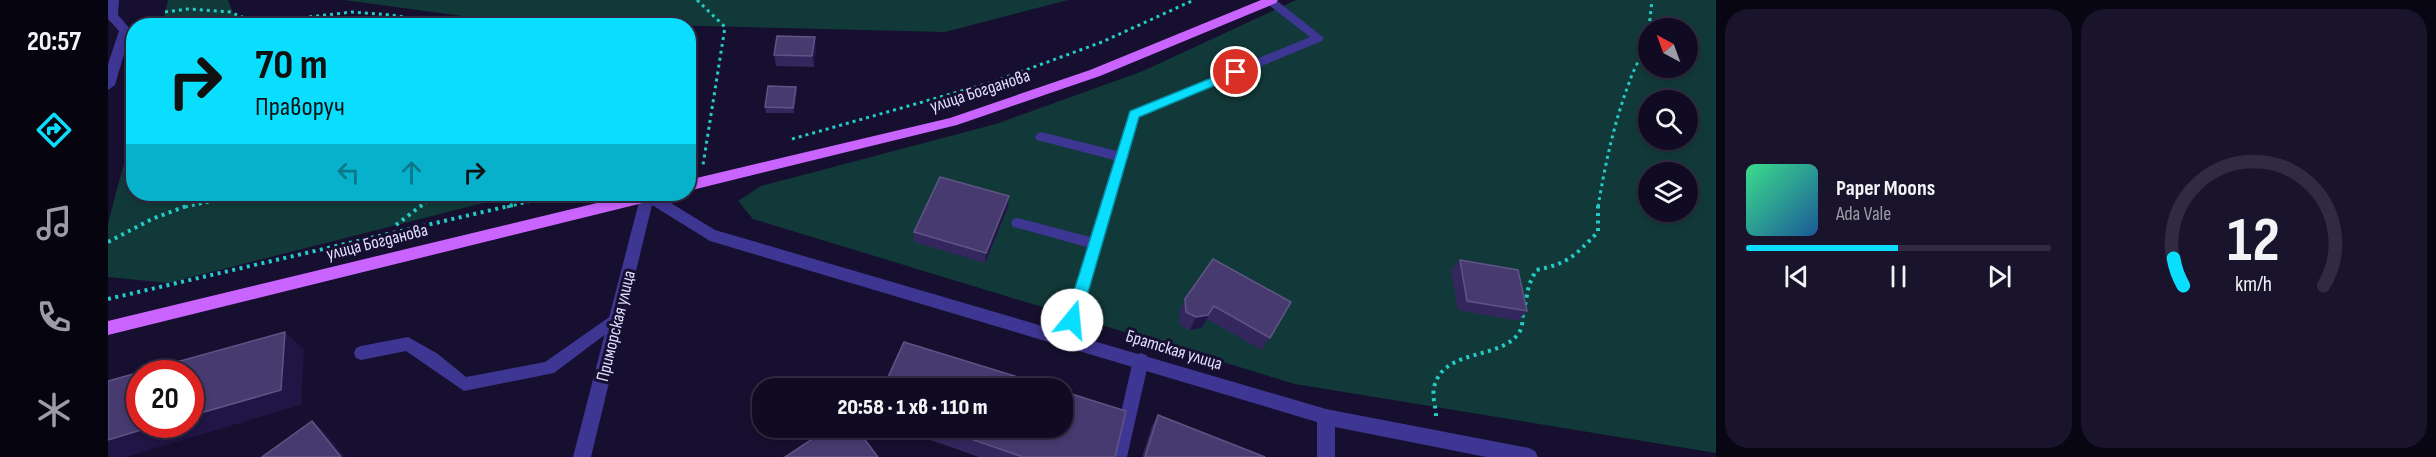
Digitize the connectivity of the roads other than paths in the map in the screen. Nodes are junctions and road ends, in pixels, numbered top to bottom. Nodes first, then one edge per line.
1 (113, 0) edge
2 (124, 0) edge
3 (1271, 1) edge
4 (110, 17) edge
5 (108, 85) edge
6 (1041, 137) dead end
7 (1121, 157) junction
8 (696, 184) edge
9 (623, 201) edge
10 (649, 201) edge
11 (661, 201) edge
12 (1018, 223) dead end
13 (1095, 244) junction
14 (618, 317) junction
15 (108, 328) edge
16 (1067, 339) junction
17 (361, 353) dead end
18 (1141, 360) junction
19 (1326, 417) junction
20 (582, 457) edge
21 (1119, 457) edge
22 (1326, 457) edge
23 (1529, 457) edge

1 - 4 street
2 - 4 street
3 - 7 lane
3 - 8 main road, улица Богданова
4 - 5 street
6 - 7 lane
7 - 13 lane
9 - 15 main road, улица Богданова
10 - 14 street, Приморская улица
11 - 16 street, Братская улица
12 - 13 lane
13 - 16 lane
14 - 17 lane
14 - 20 street, Приморская улица
16 - 18 street, Братская улица
18 - 19 street, Братская улица
18 - 21 lane
19 - 22 street
19 - 23 street, Братская улица

